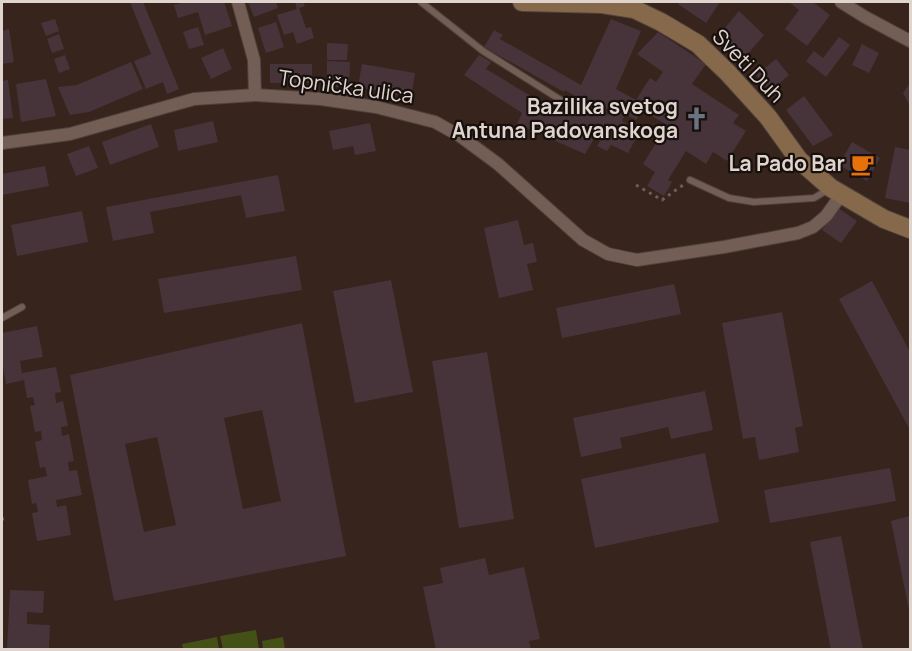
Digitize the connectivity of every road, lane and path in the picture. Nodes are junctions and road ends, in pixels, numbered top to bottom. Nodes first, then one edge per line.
1 (238, 2) edge
2 (421, 2) edge
3 (522, 2) edge
4 (841, 2) edge
5 (910, 41) edge
6 (255, 94) junction
7 (567, 104) dead end
8 (2, 143) edge
9 (690, 180) joint
10 (636, 185) dead end
11 (836, 192) junction
12 (910, 229) edge
13 (22, 307) dead end
14 (2, 318) edge

1 - 6 street
2 - 7 lane
3 - 11 main road, Sveti Duh
4 - 5 street
6 - 8 street, Topnička ulica
6 - 11 street, Topnička ulica
9 - 10 path
9 - 11 lane
11 - 12 main road, Sveti Duh
13 - 14 lane

